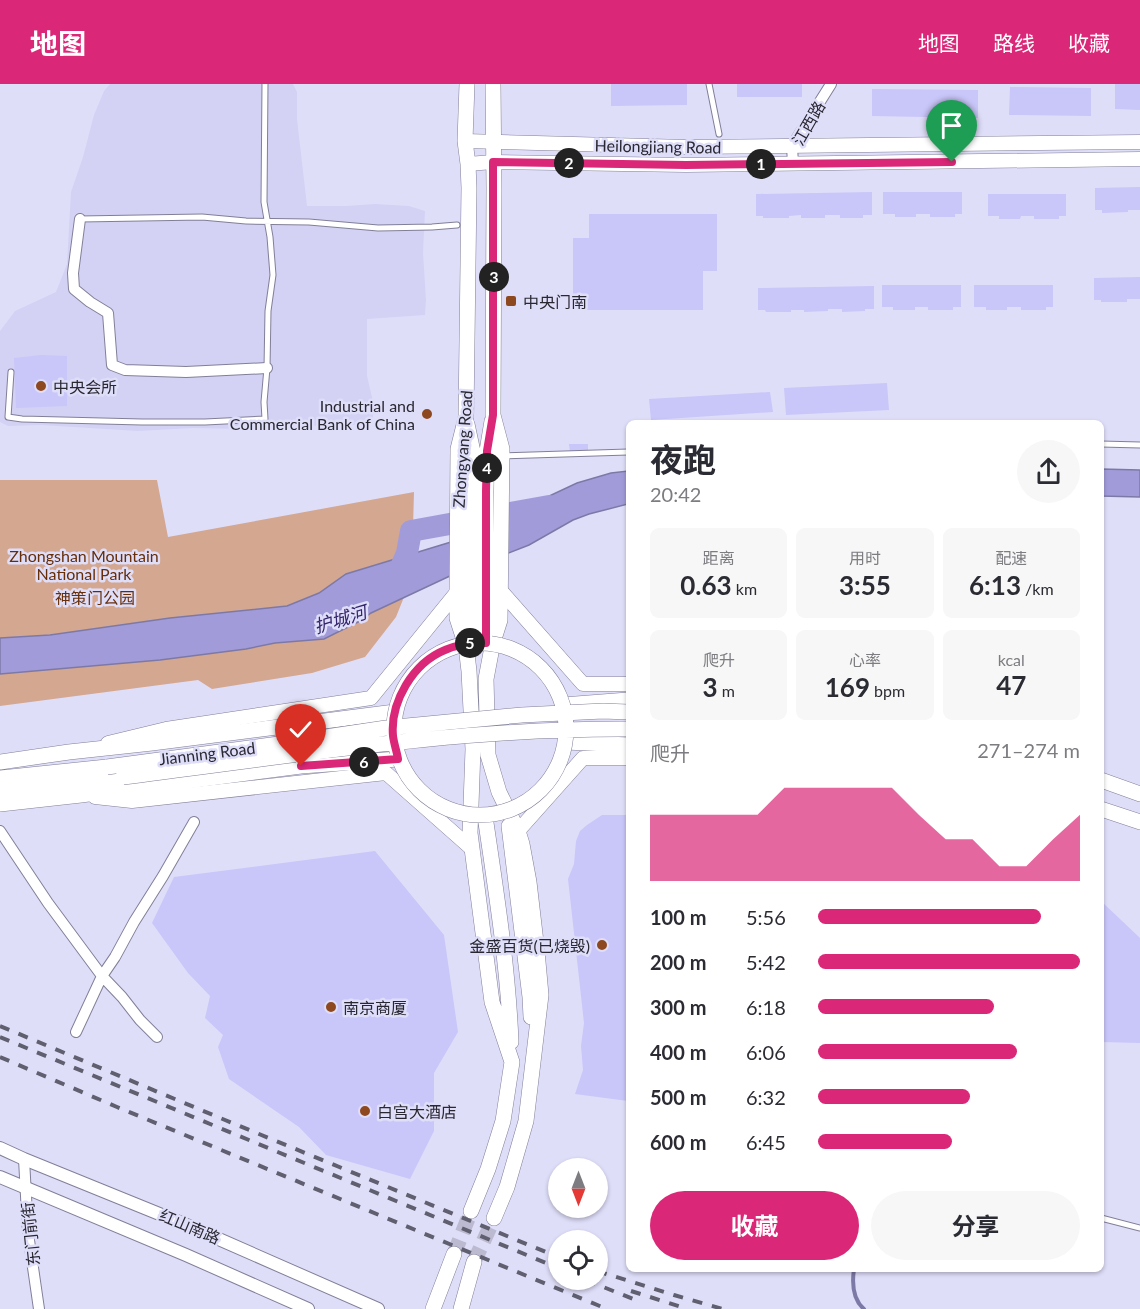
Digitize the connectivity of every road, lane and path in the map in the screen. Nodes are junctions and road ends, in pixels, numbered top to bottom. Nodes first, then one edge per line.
1 (265, 84) edge
2 (467, 84) edge
3 (493, 84) edge
4 (709, 84) edge
5 (831, 84) edge
6 (719, 134) dead end
7 (465, 141) junction
8 (493, 142) junction
9 (1140, 142) edge
10 (792, 146) junction
11 (1140, 159) edge
12 (493, 162) junction
13 (468, 164) junction
14 (793, 164) junction
15 (80, 219) joint
16 (267, 221) junction
17 (456, 225) dead end
18 (267, 368) junction
19 (11, 372) dead end
20 (493, 415) junction
21 (1104, 444) edge
22 (1140, 445) edge
23 (626, 452) edge
24 (502, 456) junction
25 (472, 489) junction
26 (501, 591) junction
27 (456, 592) junction
28 (478, 643) junction
29 (626, 684) edge
30 (626, 700) edge
31 (563, 705) junction
32 (394, 712) junction
33 (626, 712) edge
34 (626, 729) edge
35 (566, 742) junction
36 (626, 745) edge
37 (69, 752) junction
38 (626, 758) edge
39 (398, 759) junction
40 (0, 762) edge
41 (0, 778) edge
42 (1104, 781) edge
43 (0, 793) edge
44 (1140, 794) edge
45 (81, 795) junction
46 (0, 804) edge
47 (1104, 810) edge
48 (507, 811) junction
49 (485, 816) junction
50 (194, 822) dead end
51 (1140, 822) edge
52 (0, 831) edge
53 (518, 831) junction
54 (472, 849) junction
55 (102, 976) junction
56 (76, 1032) dead end
57 (157, 1037) dead end
58 (532, 1060) junction
59 (512, 1062) junction
60 (0, 1148) edge
61 (24, 1159) junction
62 (0, 1177) edge
63 (25, 1188) junction
64 (471, 1211) tunnel mouth
65 (494, 1218) tunnel mouth
66 (1104, 1219) edge
67 (1140, 1228) edge
68 (454, 1254) tunnel mouth
69 (474, 1262) tunnel mouth
70 (39, 1309) edge
71 (308, 1309) edge
72 (378, 1309) edge
73 (433, 1309) edge
74 (461, 1309) edge

1 - 16 lane
2 - 7 main road, Zhongyang Road
3 - 8 main road, Zhongyang Road
4 - 6 lane
5 - 10 street, 江西路
7 - 8 main road, Heilongjiang Road
7 - 13 main road, Zhongyang Road
8 - 10 main road, Heilongjiang Road
8 - 12 main road, Zhongyang Road
9 - 10 main road, Heilongjiang Road
10 - 14 street, 江西路
11 - 14 main road, Heilongjiang Road
12 - 13 main road, Heilongjiang Road
12 - 14 main road, Heilongjiang Road
12 - 20 main road, Zhongyang Road
13 - 25 main road, Zhongyang Road
15 - 16 lane
15 - 18 street
16 - 17 lane
16 - 18 lane
18 - 19 lane
20 - 24 main road, Zhongyang Road
20 - 25 main road
21 - 22 lane
23 - 24 lane
24 - 26 main road, Zhongyang Road
25 - 27 main road, Zhongyang Road
25 - 28 main road
26 - 29 main road
26 - 53 main road, Zhongyang Road
27 - 37 main road
27 - 54 main road, Zhongyang Road
28 - 31 main road, bridge
28 - 32 main road, bridge
30 - 31 main road
31 - 35 main road, bridge
32 - 37 main road
32 - 39 main road, bridge
33 - 41 main road, Jianning Road, bridge
34 - 43 main road, Jianning Road, bridge
35 - 36 main road
35 - 48 main road, bridge
37 - 40 main road
38 - 53 main road
39 - 45 main road
39 - 49 main road, bridge
42 - 44 main road
45 - 46 main road
45 - 54 main road
47 - 51 main road
48 - 49 main road, bridge
48 - 58 main road
49 - 59 main road
50 - 55 street
52 - 55 street
53 - 58 main road, Zhongyang Road
54 - 59 main road, Zhongyang Road
55 - 56 street
55 - 57 street
58 - 65 main road
59 - 64 main road
60 - 61 street, 红山南路
61 - 63 street, 东门前街
61 - 72 street, 红山南路
62 - 63 street
63 - 70 street, 东门前街
63 - 71 street
66 - 67 lane
68 - 73 main road
69 - 74 main road

